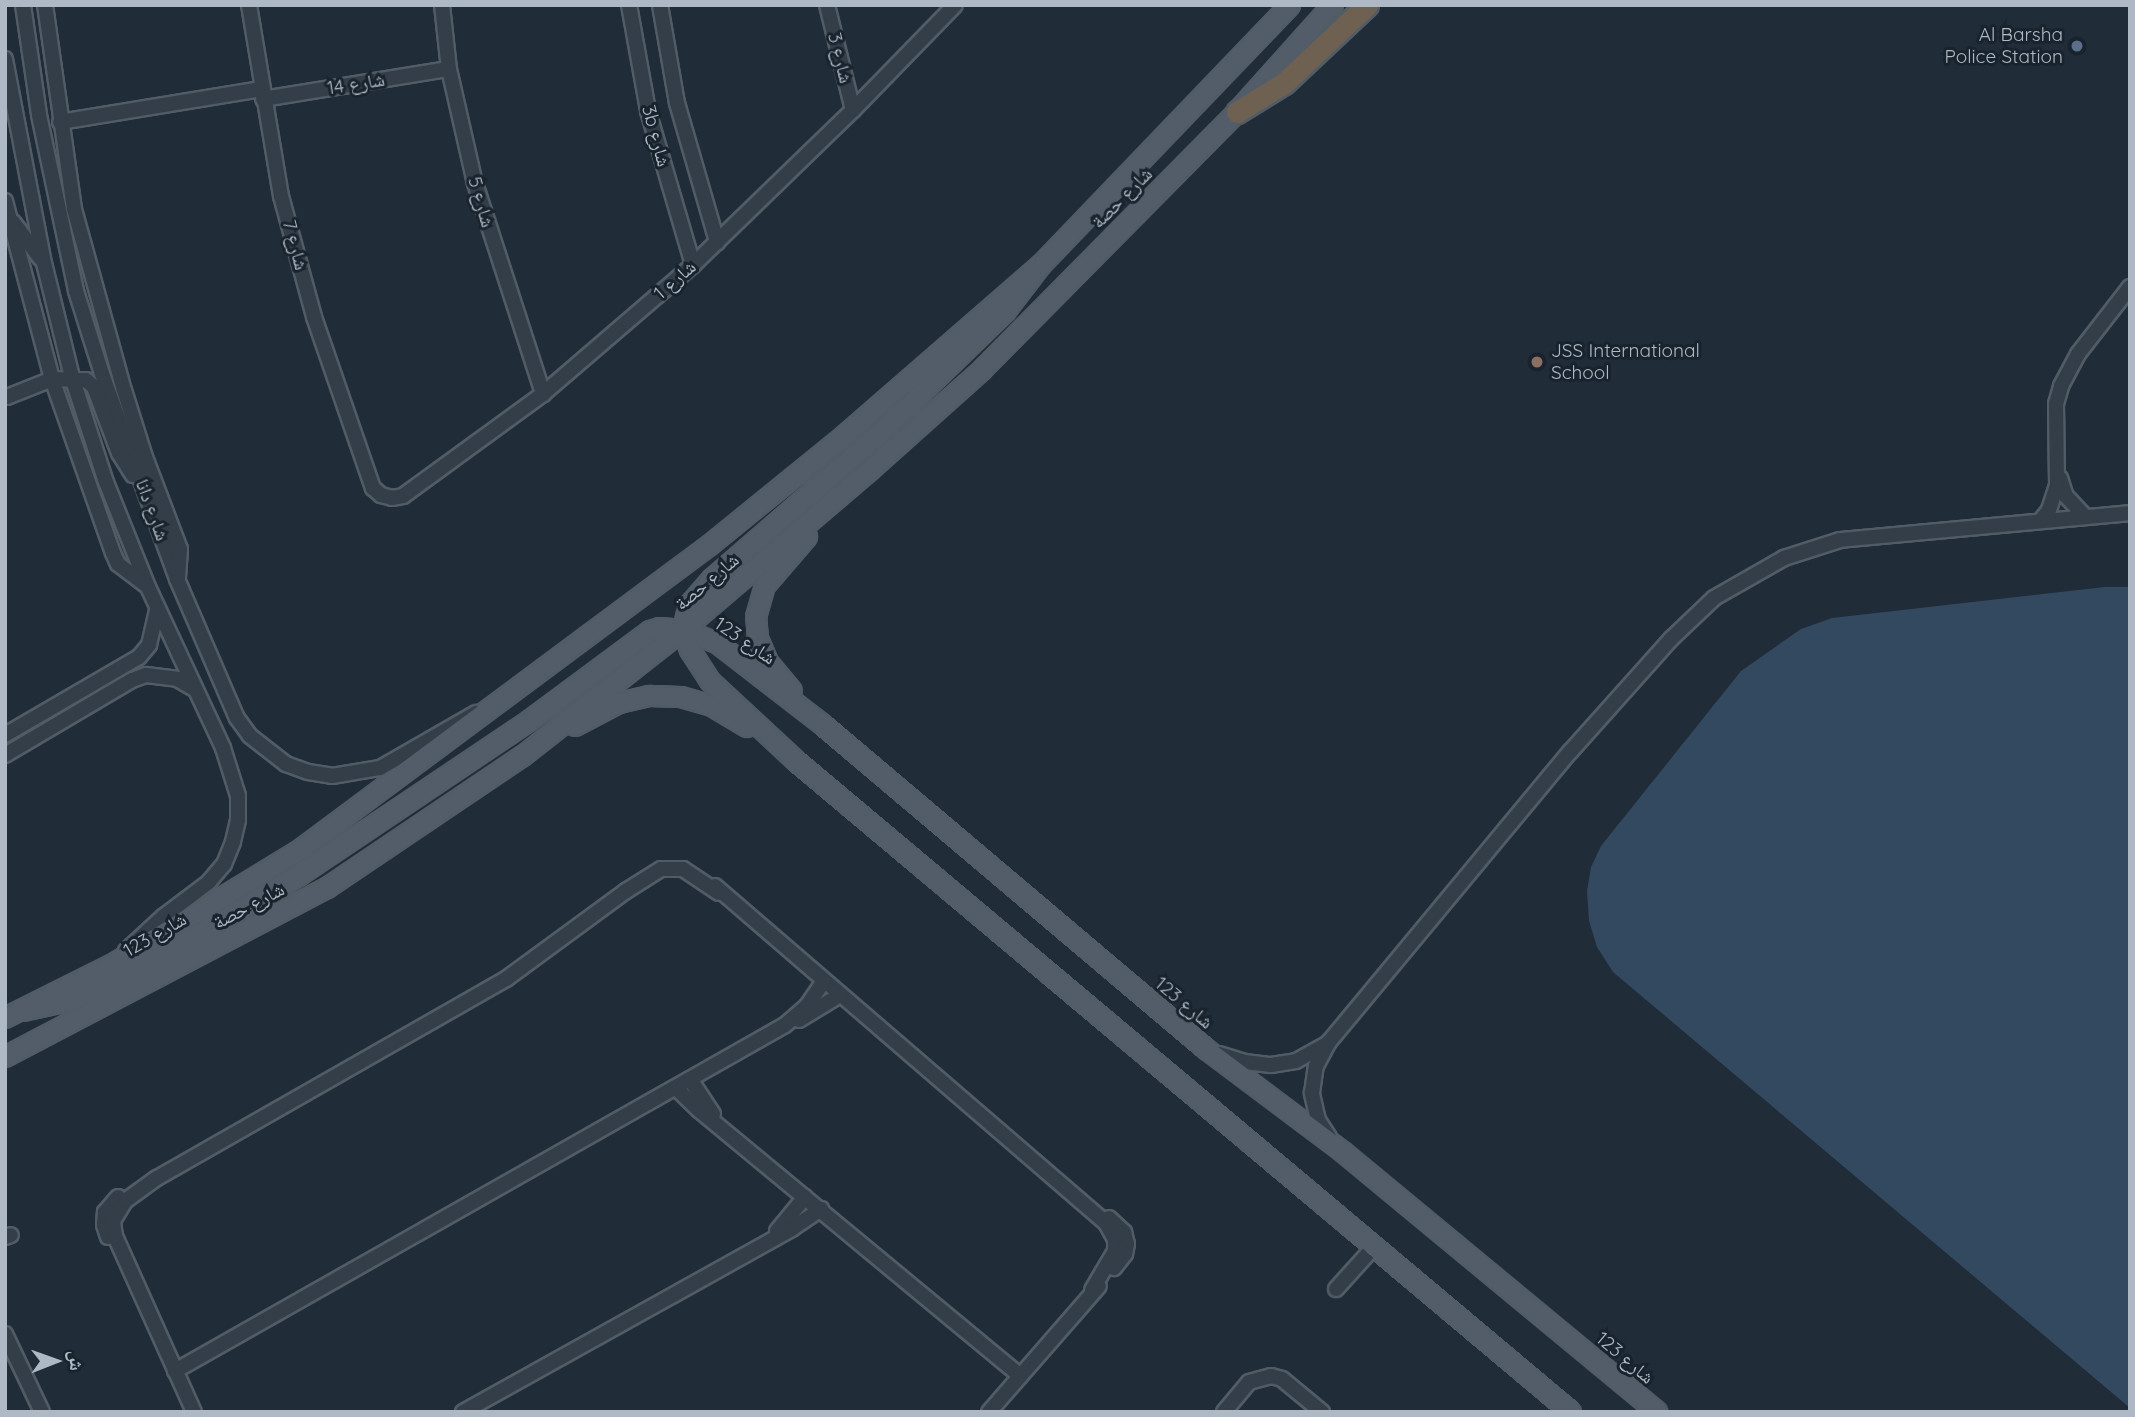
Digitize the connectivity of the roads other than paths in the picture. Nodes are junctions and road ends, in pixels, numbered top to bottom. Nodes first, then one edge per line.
1 (23, 5) edge
2 (45, 5) edge
3 (250, 5) edge
4 (442, 5) edge
5 (629, 5) edge
6 (660, 5) edge
7 (827, 5) edge
8 (955, 5) edge
9 (1290, 5) edge
10 (1333, 5) edge
11 (1367, 5) edge
12 (5, 59) edge
13 (449, 69) junction
14 (262, 94) junction
15 (853, 110) junction
16 (1237, 112) junction
17 (60, 122) junction
18 (7, 208) edge
19 (716, 242) junction
20 (44, 263) junction
21 (693, 265) junction
22 (1041, 265) junction
23 (2130, 287) edge
24 (72, 377) junction
25 (52, 379) junction
26 (543, 394) junction
27 (6, 397) edge
28 (61, 406) junction
29 (867, 473) junction
30 (2059, 473) junction
31 (368, 477) joint
32 (141, 482) junction
33 (2130, 513) edge
34 (2084, 515) junction
35 (2042, 519) junction
36 (177, 579) junction
37 (148, 587) junction
38 (157, 609) junction
39 (683, 629) junction
40 (194, 689) junction
41 (496, 704) junction
42 (50, 708) junction
43 (57, 725) junction
44 (823, 725) junction
45 (5, 735) edge
46 (5, 755) edge
47 (523, 756) junction
48 (796, 761) junction
49 (115, 963) junction
50 (824, 981) junction
51 (840, 995) junction
52 (23, 1011) junction
53 (5, 1018) edge
54 (785, 1025) junction
55 (1329, 1042) junction
56 (1206, 1049) junction
57 (10, 1054) edge
58 (5, 1068) edge
59 (690, 1079) junction
60 (676, 1088) junction
61 (725, 1129) junction
62 (1343, 1152) junction
63 (805, 1196) junction
64 (821, 1209) junction
65 (763, 1243) junction
66 (1374, 1247) junction
67 (1336, 1289) dead end
68 (5, 1334) edge
69 (175, 1371) junction
70 (1020, 1376) junction
71 (42, 1412) edge
72 (194, 1412) edge
73 (463, 1412) edge
74 (989, 1412) edge
75 (1224, 1412) edge
76 (1322, 1412) edge
77 (1571, 1412) edge
78 (1657, 1412) edge

1 - 32 street, شارع دانا
2 - 17 street
3 - 14 street, شارع 7
4 - 13 street, شارع 5
5 - 21 street, 3b شارع
6 - 19 street, 3b شارع
7 - 15 street, شارع 3
8 - 15 street, شارع 1
9 - 22 main road, شارع حصة
10 - 16 main road, شارع حصة
11 - 16 highway
12 - 20 street, شارع دانا
13 - 14 street, شارع 14
13 - 26 street, شارع 5
14 - 17 street, شارع 14
14 - 31 street, شارع 7
15 - 19 street, شارع 1
16 - 29 main road, شارع حصة
17 - 36 street
18 - 20 street
18 - 25 street
19 - 21 street, شارع 1
20 - 24 street, شارع دانا
21 - 26 street, شارع 1
22 - 39 main road, شارع 123
22 - 41 main road, شارع حصة
23 - 30 street
24 - 25 street
24 - 32 street
24 - 37 street, شارع دانا
25 - 27 street
25 - 28 street
26 - 31 street, شارع 1
27 - 28 street
28 - 37 street
29 - 39 main road, شارع حصة
29 - 44 main road
30 - 34 street
30 - 35 street
32 - 36 street, شارع دانا
33 - 34 street
34 - 35 street
35 - 55 street
36 - 41 street, شارع دانا
37 - 38 street, شارع دانا
38 - 40 street, شارع دانا
38 - 42 street
39 - 44 main road, شارع 123
39 - 47 main road, شارع حصة
39 - 48 main road, شارع 123
39 - 52 main road, شارع 123
40 - 43 street
40 - 49 street, شارع دانا
41 - 49 main road, شارع حصة
42 - 43 street
42 - 45 street
43 - 46 street
44 - 56 main road, شارع 123
47 - 48 main road
47 - 57 main road, شارع حصة
48 - 66 main road, شارع 123
49 - 52 main road, شارع حصة
50 - 51 street
50 - 54 street
50 - 69 street
51 - 54 street
51 - 70 street
52 - 53 main road, شارع حصة
54 - 59 street
55 - 56 street
55 - 62 street
56 - 62 main road, شارع 123
57 - 58 street
59 - 60 street
59 - 61 street
60 - 61 street
60 - 69 street
61 - 63 street
62 - 78 main road, شارع 123
63 - 64 street
63 - 65 street
64 - 65 street
64 - 70 street
65 - 73 street
66 - 67 street
66 - 77 main road, شارع 123
68 - 71 street
69 - 72 street
70 - 74 street
75 - 76 street

